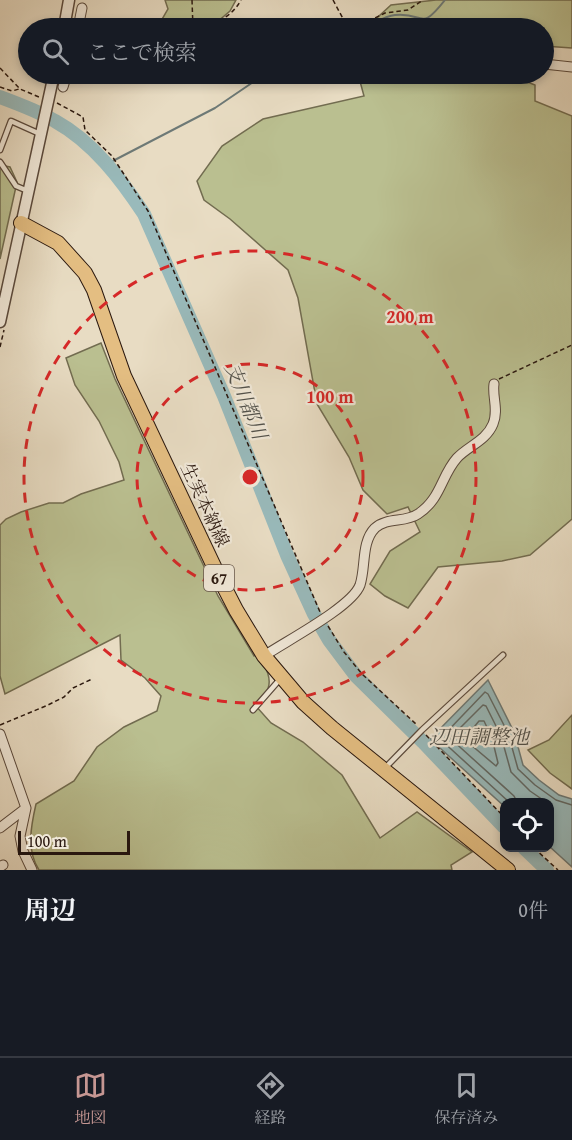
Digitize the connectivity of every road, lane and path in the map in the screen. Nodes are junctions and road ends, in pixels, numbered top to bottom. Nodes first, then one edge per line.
1 (192, 0) edge
2 (241, 0) edge
3 (333, 0) edge
4 (423, 0) edge
5 (69, 5) edge
6 (80, 18) edge
7 (193, 18) edge
8 (224, 18) edge
9 (343, 18) edge
10 (375, 18) edge
11 (554, 65) edge
12 (572, 67) edge
13 (0, 68) edge
14 (51, 84) edge
15 (0, 87) edge
16 (20, 89) junction
17 (48, 100) junction
18 (40, 134) junction
19 (0, 150) edge
20 (0, 162) edge
21 (28, 191) junction
22 (21, 223) junction
23 (0, 322) edge
24 (572, 345) edge
25 (494, 384) joint
26 (320, 621) junction
27 (503, 655) dead end
28 (264, 656) junction
29 (281, 678) junction
30 (92, 679) dead end
31 (253, 710) dead end
32 (0, 725) edge
33 (422, 730) junction
34 (0, 734) edge
35 (384, 770) junction
36 (26, 808) junction
37 (500, 813) edge
38 (0, 828) edge
39 (538, 852) edge
40 (32, 870) edge
41 (508, 870) edge
42 (558, 870) edge

1 - 7 path
2 - 8 path
3 - 9 path
4 - 10 path
5 - 6 street
11 - 12 street
13 - 16 path
14 - 17 street
15 - 16 path
16 - 17 path
17 - 18 street
17 - 26 path
18 - 19 lane
18 - 21 street
20 - 21 lane
21 - 22 street
22 - 23 street
22 - 28 main road, 生実本納線 / 67
24 - 25 path
25 - 26 street
26 - 28 street
26 - 33 path
27 - 33 lane
28 - 29 main road, 生実本納線 / 67
29 - 31 lane
29 - 35 main road, 生実本納線 / 67
30 - 32 path
33 - 35 lane
33 - 37 path
34 - 36 street
35 - 41 main road, 生実本納線 / 67
36 - 38 street
36 - 40 street
39 - 42 path

